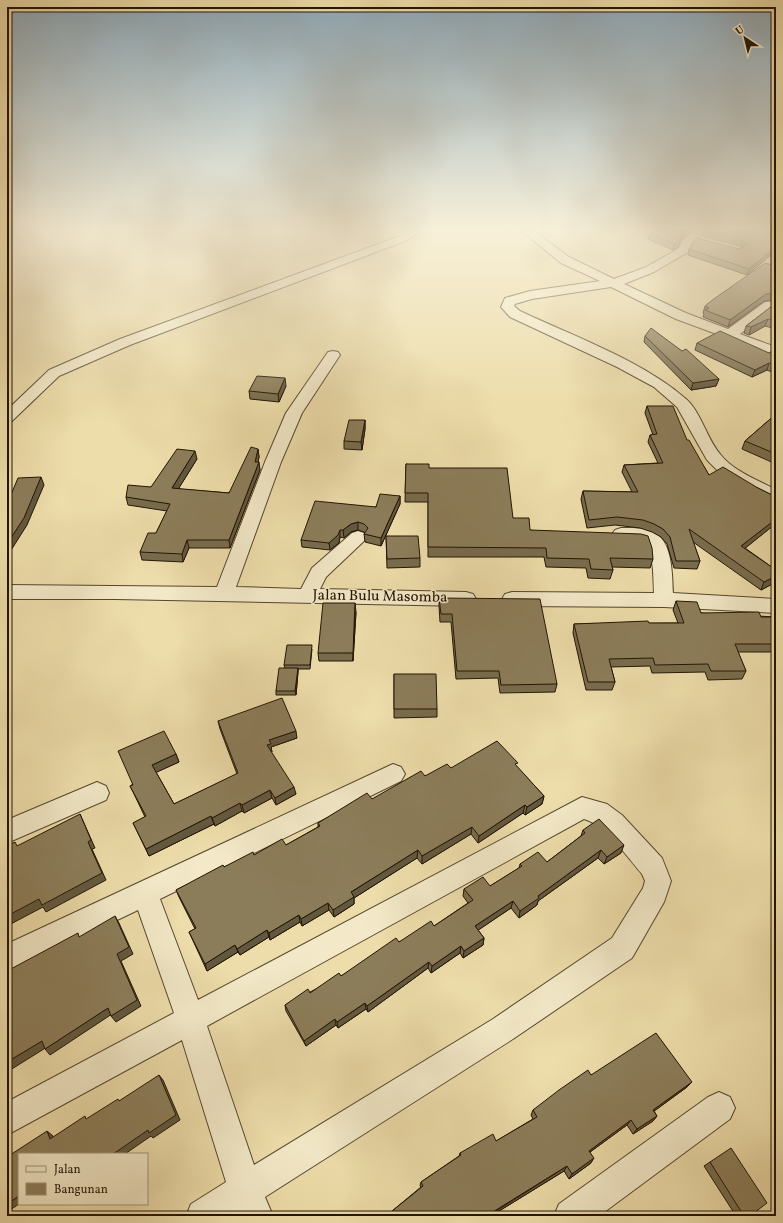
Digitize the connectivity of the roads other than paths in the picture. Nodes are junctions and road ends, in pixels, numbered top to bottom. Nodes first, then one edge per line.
1 (270, 288) edge
2 (578, 288) edge
3 (623, 288) edge
4 (775, 304) edge
5 (729, 335) junction
6 (776, 352) edge
7 (333, 355) dead end
8 (7, 418) edge
9 (776, 497) edge
10 (603, 534) edge
11 (358, 538) dead end
12 (7, 592) edge
13 (224, 594) junction
14 (307, 595) junction
15 (664, 600) junction
16 (776, 605) edge
17 (393, 774) dead end
18 (97, 793) dead end
19 (7, 832) edge
20 (145, 893) junction
21 (7, 960) edge
22 (191, 1021) junction
23 (719, 1108) dead end
24 (7, 1119) edge
25 (251, 1203) edge
26 (203, 1216) edge
27 (571, 1216) edge

1 - 8 street
2 - 9 street
3 - 5 street
4 - 5 street
5 - 6 street
7 - 13 street
10 - 15 street
11 - 14 street
12 - 13 street, Jalan Bulu Masomba
13 - 14 street, Jalan Bulu Masomba
14 - 15 street, Jalan Bulu Masomba
15 - 16 street, Jalan Bulu Masomba
17 - 20 street
18 - 19 street
20 - 21 street
20 - 22 street
22 - 24 street
22 - 25 street
22 - 25 street
23 - 27 street
25 - 26 street

